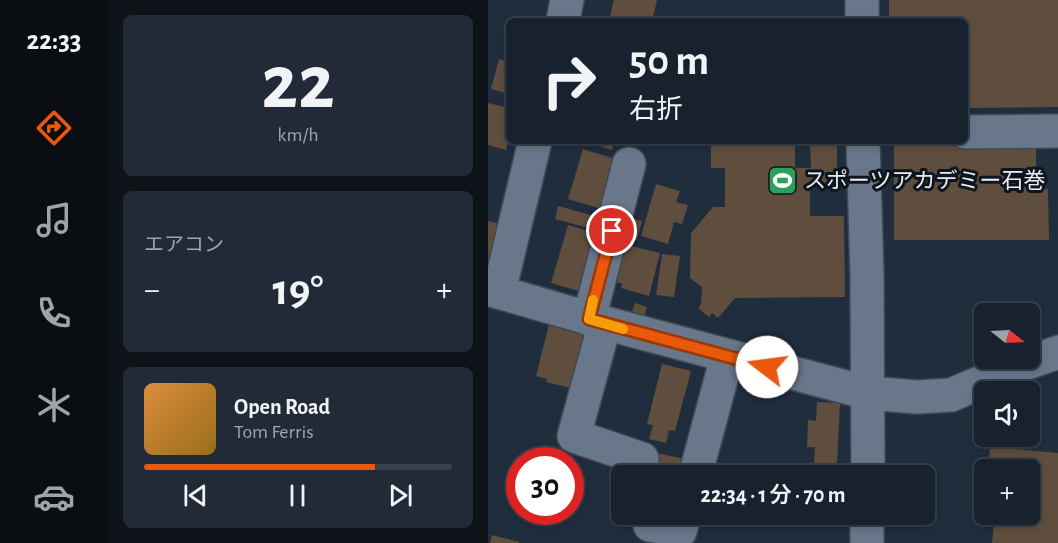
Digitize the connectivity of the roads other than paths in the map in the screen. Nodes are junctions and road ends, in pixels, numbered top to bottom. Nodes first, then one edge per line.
1 (568, 0) edge
2 (862, 0) edge
3 (564, 18) edge
4 (862, 18) edge
5 (1058, 131) edge
6 (968, 132) edge
7 (534, 144) edge
8 (863, 144) edge
9 (629, 165) dead end
10 (494, 291) edge
11 (597, 321) junction
12 (1058, 352) edge
13 (727, 357) junction
14 (1040, 357) edge
15 (1006, 369) edge
16 (868, 393) junction
17 (642, 459) dead end
18 (698, 465) edge
19 (868, 465) edge
20 (650, 525) dead end
21 (682, 525) edge
22 (867, 525) edge
23 (867, 543) edge

1 - 3 street
2 - 4 street
5 - 6 street
7 - 10 street
8 - 16 street
9 - 11 street
10 - 11 street
11 - 13 street
11 - 17 street
12 - 14 street
13 - 16 street
13 - 18 street
15 - 16 street
16 - 19 street
20 - 21 street
22 - 23 street

